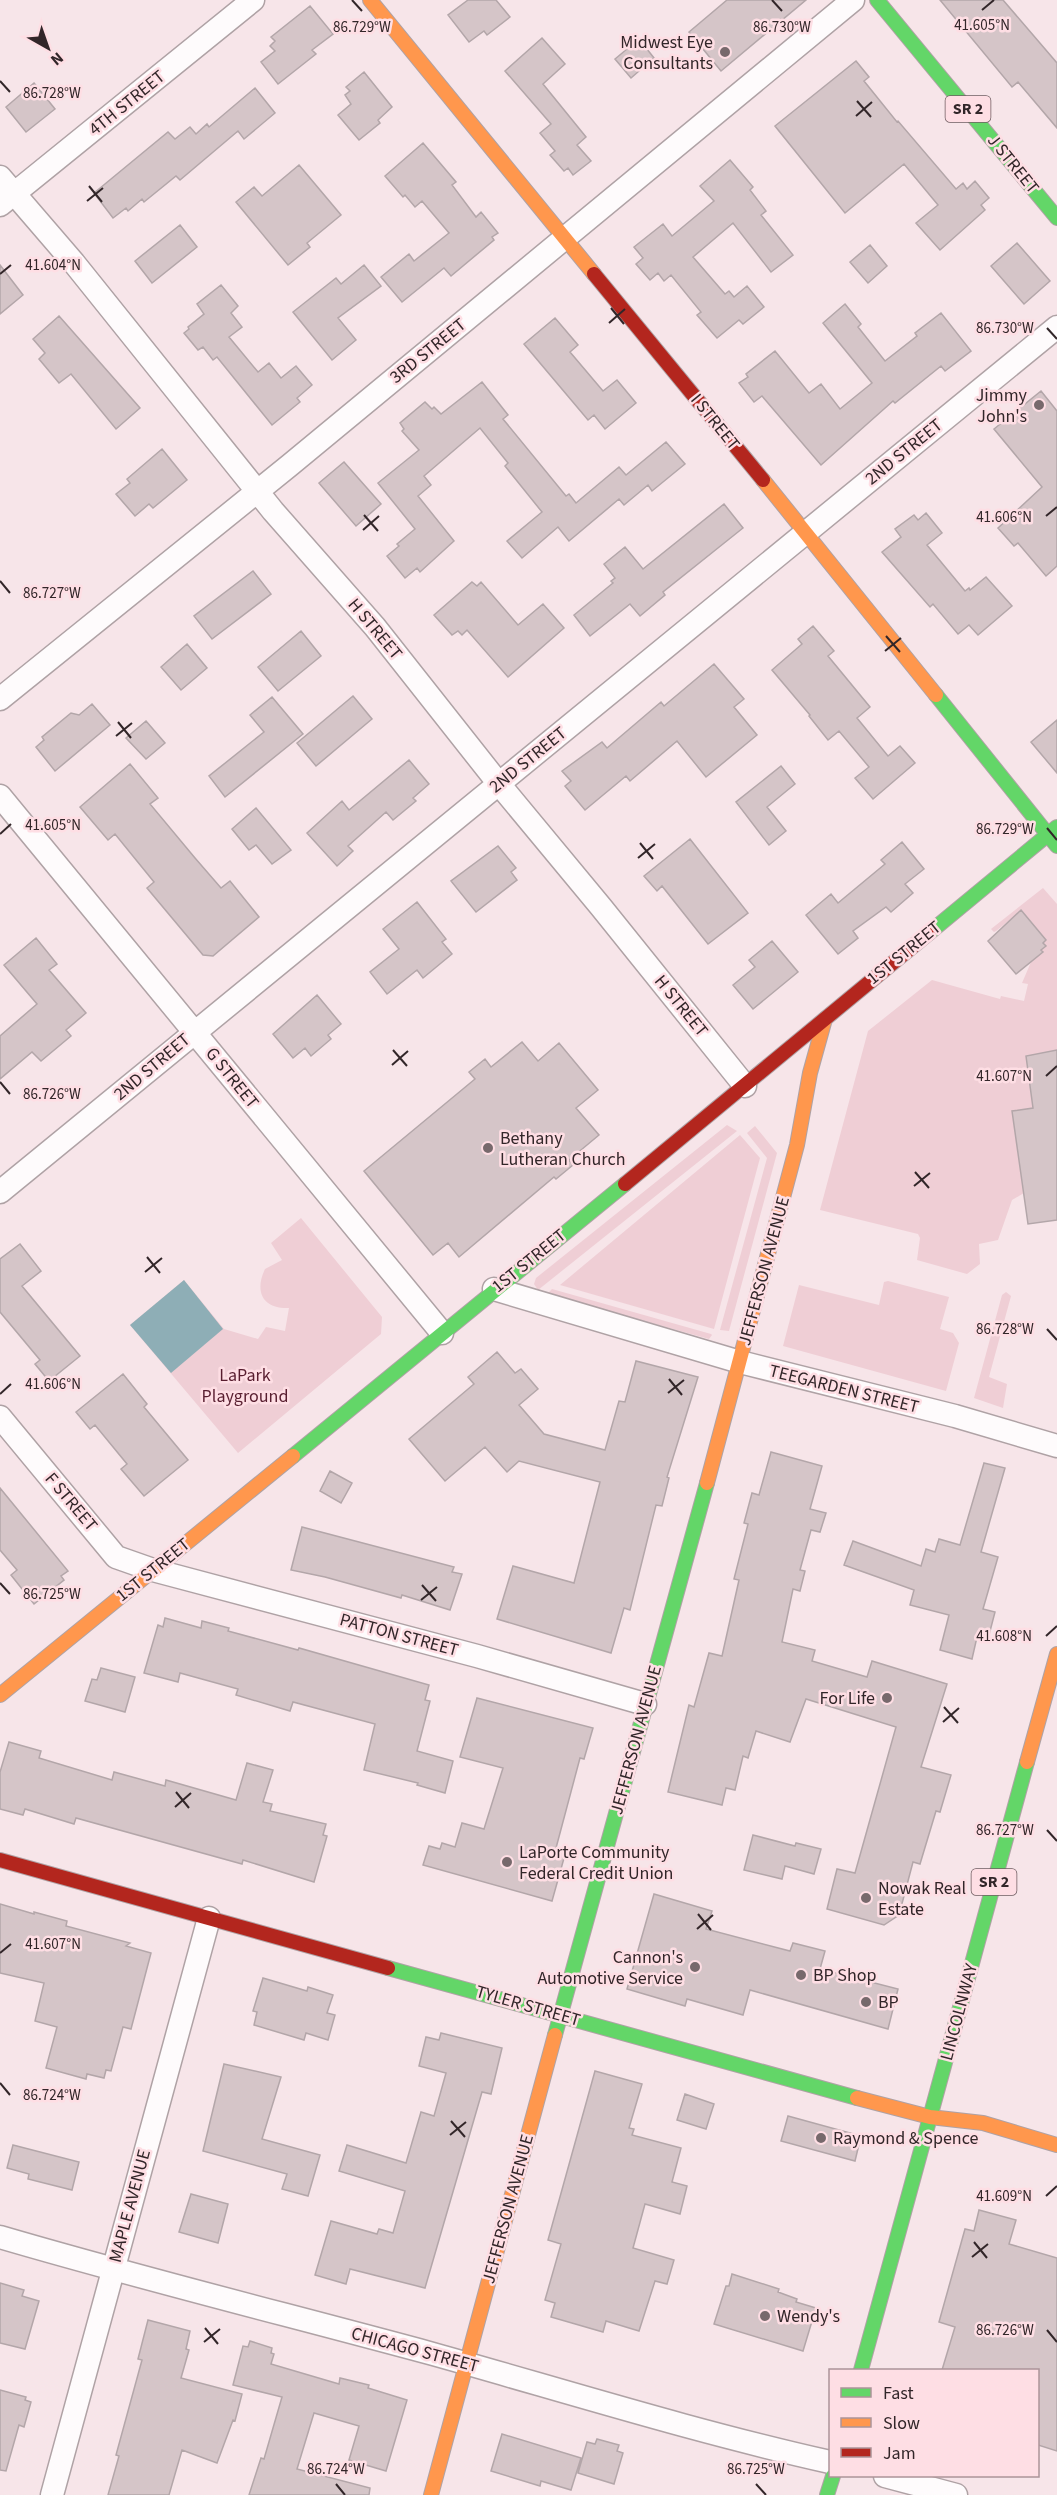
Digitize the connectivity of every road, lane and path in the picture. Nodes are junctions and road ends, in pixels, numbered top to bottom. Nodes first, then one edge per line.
1 (253, 0) edge
2 (370, 0) edge
3 (854, 0) edge
4 (877, 0) edge
5 (5, 192) edge
6 (1057, 219) edge
7 (565, 238) junction
8 (1057, 327) edge
9 (257, 491) junction
10 (805, 532) junction
11 (0, 699) edge
12 (499, 784) junction
13 (0, 796) edge
14 (1052, 831) edge
15 (1057, 846) edge
16 (825, 1018) junction
17 (194, 1031) junction
18 (745, 1086) junction
19 (0, 1192) edge
20 (494, 1289) junction
21 (442, 1333) junction
22 (740, 1362) junction
23 (0, 1418) edge
24 (1057, 1446) edge
25 (153, 1570) junction
26 (1057, 1654) edge
27 (0, 1695) edge
28 (645, 1704) junction
29 (0, 1860) edge
30 (209, 1918) junction
31 (561, 2015) junction
32 (930, 2117) junction
33 (1057, 2145) edge
34 (0, 2237) edge
35 (113, 2268) junction
36 (465, 2364) junction
37 (861, 2369) edge
38 (829, 2461) edge
39 (832, 2477) edge
40 (892, 2477) edge
41 (52, 2495) edge
42 (431, 2495) edge
43 (827, 2495) edge
44 (956, 2495) edge

1 - 5 street, 4TH STREET
2 - 7 street, I STREET
3 - 7 street, 3RD STREET
4 - 6 street, J STREET / SR 2
5 - 9 street, H STREET
7 - 9 street, 3RD STREET
7 - 10 street, I STREET
8 - 10 street, 2ND STREET
9 - 11 street, 3RD STREET
9 - 12 street, H STREET
10 - 12 street, 2ND STREET
10 - 14 street, I STREET
12 - 17 street, 2ND STREET
12 - 18 street, H STREET
13 - 17 street, G STREET
14 - 15 street, I STREET
14 - 16 street, 1ST STREET
16 - 18 street, 1ST STREET
16 - 22 street, JEFFERSON AVENUE
17 - 19 street, 2ND STREET
17 - 21 street, G STREET
18 - 20 street, 1ST STREET
20 - 21 street, 1ST STREET
20 - 22 street, TEEGARDEN STREET
21 - 25 street, 1ST STREET
22 - 24 street, TEEGARDEN STREET
22 - 28 street, JEFFERSON AVENUE
23 - 25 street, F STREET
25 - 27 street, 1ST STREET
25 - 28 street, PATTON STREET
26 - 32 street, LINCOLNWAY / SR 2
28 - 31 street, JEFFERSON AVENUE
29 - 30 street, TYLER STREET
30 - 31 street, TYLER STREET
30 - 35 street, MAPLE AVENUE
31 - 32 street, TYLER STREET
31 - 36 street, JEFFERSON AVENUE
32 - 33 street, TYLER STREET
32 - 37 street, LINCOLNWAY / SR 2
34 - 35 street, CHICAGO STREET
35 - 36 street, CHICAGO STREET
35 - 41 street, MAPLE AVENUE
36 - 38 street, CHICAGO STREET
36 - 42 street, JEFFERSON AVENUE
39 - 43 street
40 - 44 street

